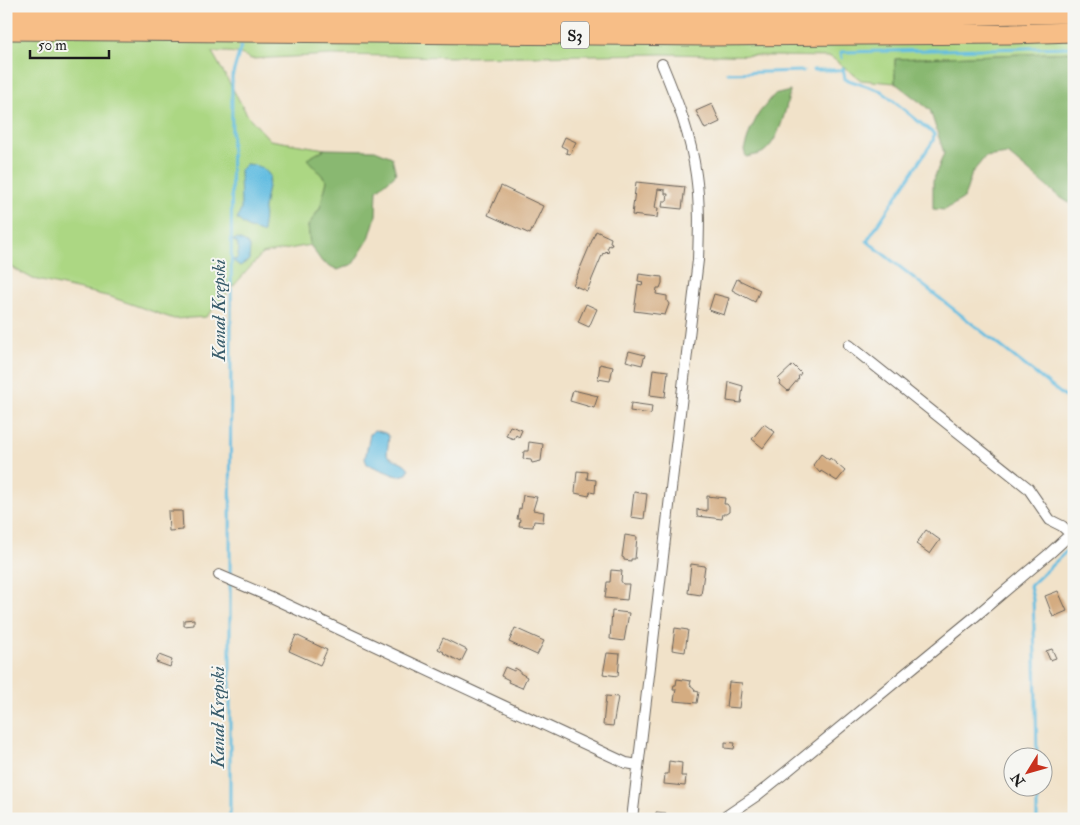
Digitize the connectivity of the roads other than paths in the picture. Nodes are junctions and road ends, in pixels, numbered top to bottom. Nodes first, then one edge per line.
1 (6, 12) edge
2 (1074, 13) edge
3 (6, 30) edge
4 (1074, 32) edge
5 (662, 64) dead end
6 (849, 345) dead end
7 (1073, 534) edge
8 (219, 575) dead end
9 (638, 765) junction
10 (632, 819) edge
11 (722, 819) edge

1 - 2 highway, S3
3 - 4 highway, S3
5 - 9 street
6 - 7 street
7 - 11 street
8 - 9 street
9 - 10 street

